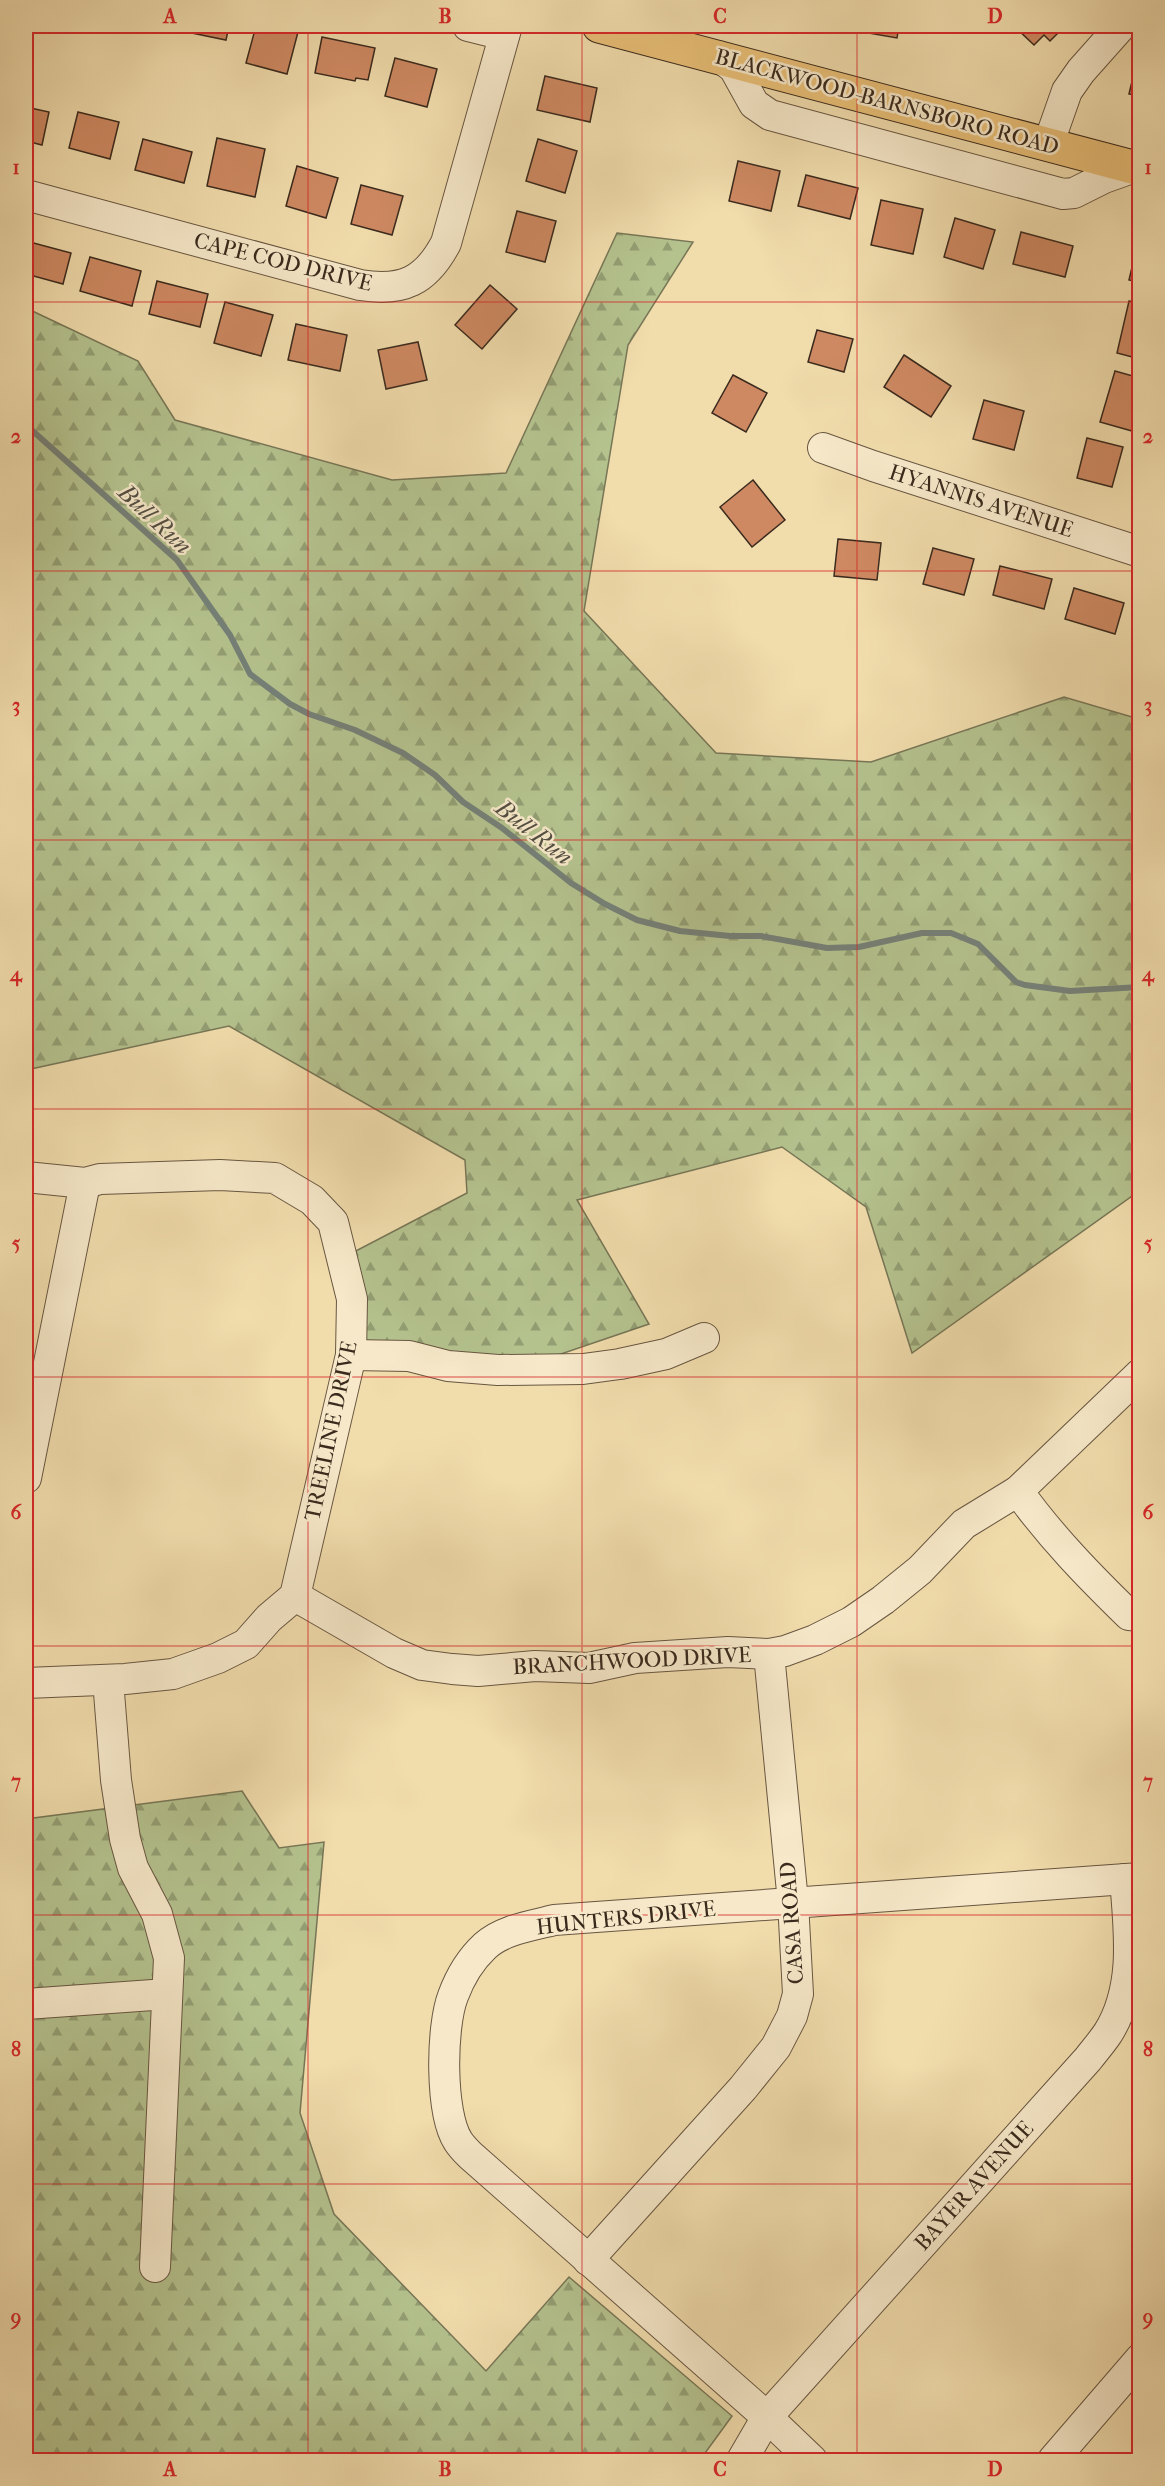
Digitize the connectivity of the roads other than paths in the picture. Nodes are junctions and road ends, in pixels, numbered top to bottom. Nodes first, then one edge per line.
1 (468, 26) edge
2 (600, 26) edge
3 (1121, 26) edge
4 (505, 30) edge
5 (718, 56) junction
6 (1048, 145) junction
7 (1137, 168) edge
8 (26, 195) edge
9 (823, 448) dead end
10 (1140, 552) edge
11 (26, 1177) edge
12 (85, 1183) junction
13 (704, 1338) dead end
14 (351, 1355) junction
15 (1140, 1374) edge
16 (26, 1478) edge
17 (1018, 1491) junction
18 (295, 1596) junction
19 (1140, 1616) edge
20 (769, 1654) junction
21 (108, 1680) junction
22 (26, 1683) edge
23 (1132, 1878) edge
24 (793, 1902) junction
25 (167, 1994) junction
26 (26, 2004) edge
27 (588, 2260) junction
28 (155, 2268) dead end
29 (1140, 2359) edge
30 (767, 2416) junction
31 (742, 2460) edge
32 (812, 2460) edge
33 (1053, 2460) edge

1 - 4 street
2 - 5 main road, BLACKWOOD-BARNSBORO ROAD
3 - 6 street
4 - 8 street, CAPE COD DRIVE
5 - 6 main road, BLACKWOOD-BARNSBORO ROAD
5 - 7 street
6 - 7 main road, BLACKWOOD-BARNSBORO ROAD
9 - 10 street, HYANNIS AVENUE
11 - 12 street, TREELINE DRIVE
12 - 14 street, TREELINE DRIVE
12 - 16 street
13 - 14 street
14 - 18 street, TREELINE DRIVE
15 - 17 street, BRANCHWOOD DRIVE
17 - 19 street
17 - 20 street, BRANCHWOOD DRIVE
18 - 20 street, BRANCHWOOD DRIVE
18 - 21 street
20 - 24 street, CASA ROAD
21 - 22 street
21 - 25 street
23 - 24 street, HUNTERS DRIVE
23 - 30 street, BAYER AVENUE
24 - 27 street, CASA ROAD
24 - 27 street, HUNTERS DRIVE
25 - 26 street
25 - 28 street
27 - 30 street, HUNTERS DRIVE
29 - 33 street
30 - 31 street, BAYER AVENUE
30 - 32 street, HUNTERS DRIVE

